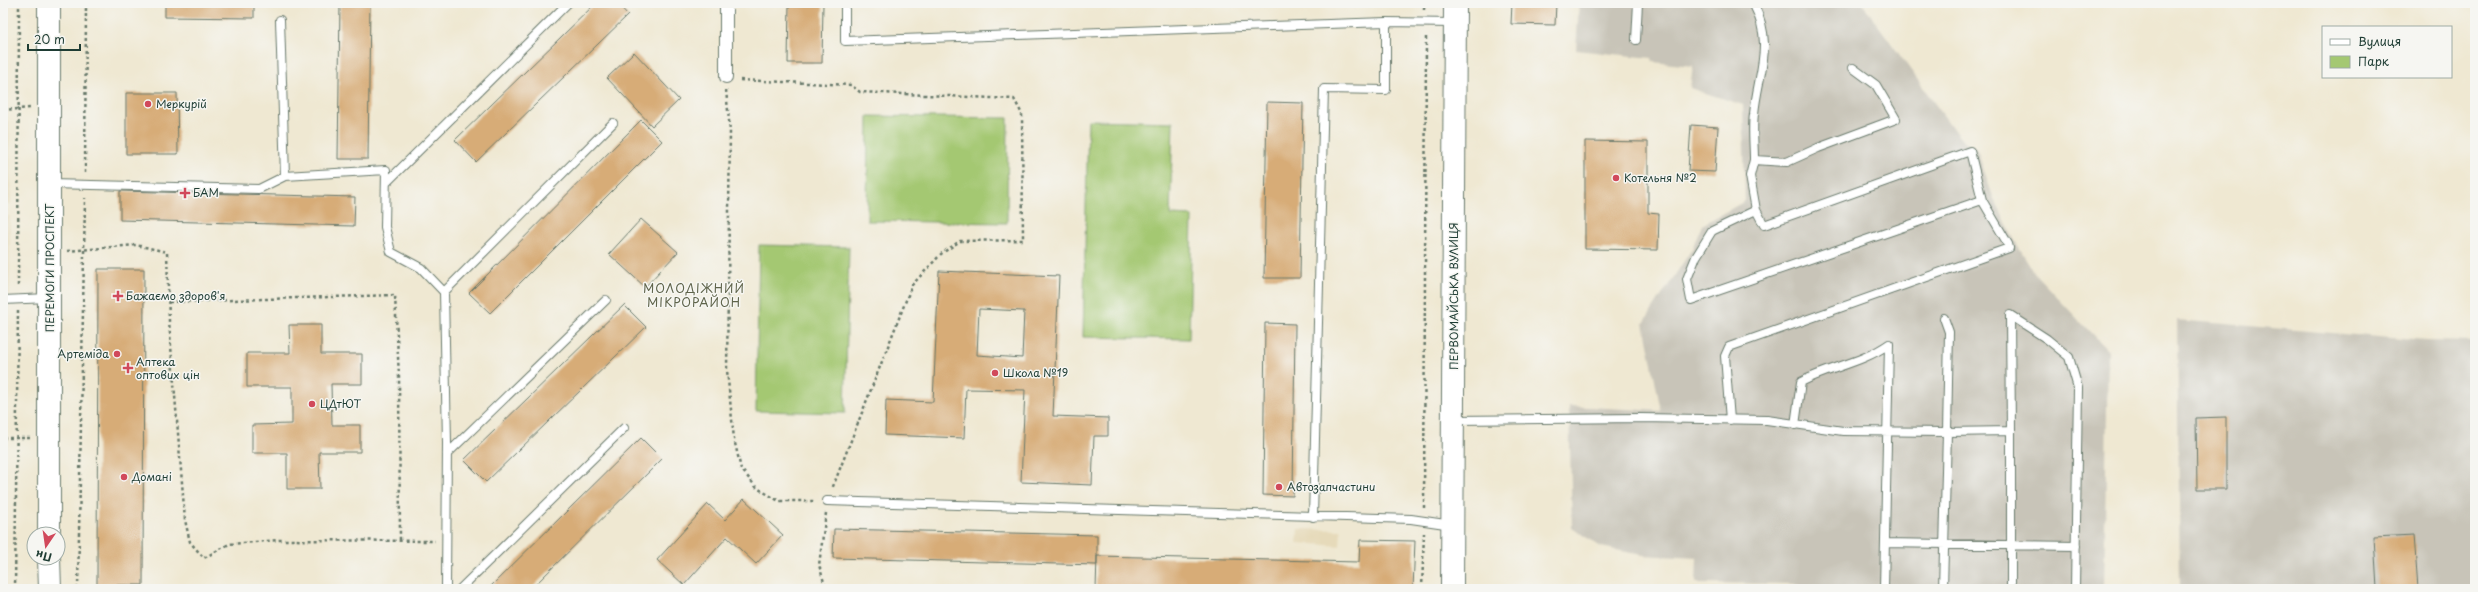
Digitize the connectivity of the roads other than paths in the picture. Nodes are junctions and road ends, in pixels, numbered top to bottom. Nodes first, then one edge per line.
1 (49, 3) edge
2 (568, 3) edge
3 (726, 3) edge
4 (845, 3) edge
5 (1638, 3) edge
6 (1752, 3) edge
7 (1455, 13) edge
8 (280, 20) dead end
9 (1386, 22) junction
10 (1636, 40) dead end
11 (1853, 68) dead end
12 (726, 77) road end
13 (613, 123) dead end
14 (1754, 160) junction
15 (285, 176) junction
16 (386, 183) junction
17 (50, 184) junction
18 (1982, 200) junction
19 (1756, 210) junction
20 (444, 292) junction
21 (50, 297) junction
22 (3, 300) edge
23 (606, 300) dead end
24 (1944, 318) dead end
25 (1454, 420) junction
26 (1730, 420) junction
27 (1795, 425) junction
28 (624, 428) dead end
29 (2011, 431) junction
30 (1888, 432) junction
31 (1947, 432) junction
32 (447, 454) junction
33 (827, 501) road end
34 (1313, 516) junction
35 (1452, 525) junction
36 (50, 526) edge
37 (1885, 543) junction
38 (1944, 544) junction
39 (2011, 544) junction
40 (2076, 546) junction
41 (50, 566) edge
42 (50, 589) edge
43 (446, 589) edge
44 (460, 589) edge
45 (1452, 589) edge
46 (1884, 589) edge
47 (1943, 589) edge
48 (2011, 589) edge
49 (2075, 589) edge

1 - 17 main road, ПЕРЕМОГИ ПРОСПЕКТ
2 - 16 lane
3 - 12 street
4 - 9 lane
5 - 10 lane
6 - 14 lane
7 - 9 lane
7 - 25 main road, ПЕРВОМАЙСЬКА ВУЛИЦЯ
8 - 15 lane
9 - 34 lane
11 - 14 lane
13 - 20 lane
14 - 19 lane
15 - 16 lane
15 - 17 lane
16 - 20 lane
17 - 21 main road, ПЕРЕМОГИ ПРОСПЕКТ
18 - 19 lane
18 - 19 lane
18 - 26 lane
20 - 32 lane
21 - 22 lane
21 - 36 main road, ПЕРЕМОГИ ПРОСПЕКТ
23 - 32 lane
24 - 31 lane
25 - 26 lane
25 - 35 main road, ПЕРВОМАЙСЬКА ВУЛИЦЯ
26 - 27 lane
27 - 30 lane
27 - 30 lane
28 - 44 lane
29 - 31 lane
29 - 39 lane
29 - 40 lane
30 - 31 lane
30 - 37 lane
31 - 38 lane
32 - 43 lane
33 - 34 lane
34 - 35 lane
35 - 45 main road, ПЕРВОМАЙСЬКА ВУЛИЦЯ
37 - 38 lane
37 - 46 lane
38 - 39 lane
38 - 47 lane
39 - 40 lane
39 - 48 lane
40 - 49 lane
41 - 42 main road

